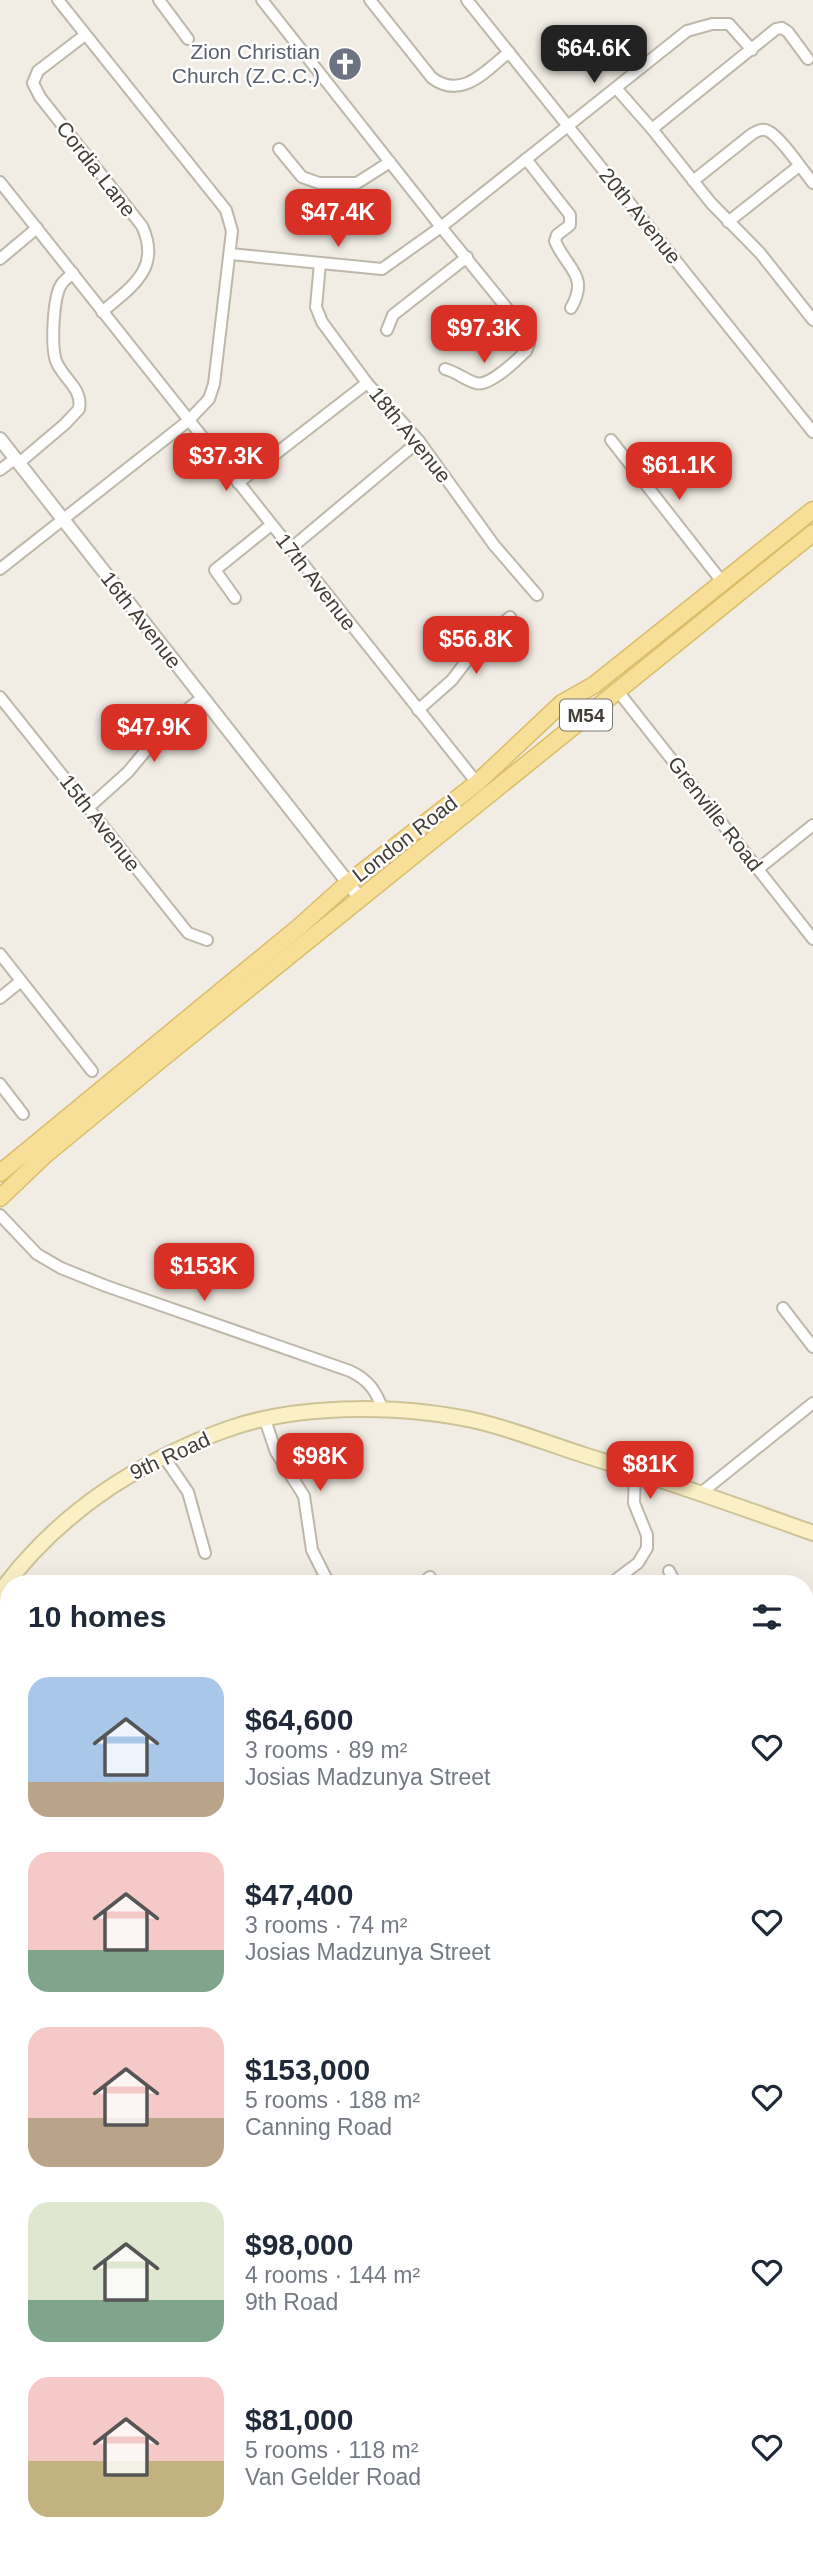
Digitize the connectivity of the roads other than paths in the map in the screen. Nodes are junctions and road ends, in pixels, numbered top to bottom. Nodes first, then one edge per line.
1 (58, 0) edge
2 (159, 0) edge
3 (262, 0) edge
4 (370, 0) edge
5 (467, 0) edge
6 (85, 35) junction
7 (188, 38) dead end
8 (752, 50) junction
9 (509, 52) junction
10 (808, 59) dead end
11 (616, 88) junction
12 (567, 127) junction
13 (652, 129) junction
14 (279, 149) dead end
15 (526, 159) junction
16 (390, 162) junction
17 (799, 166) junction
18 (693, 181) junction
19 (0, 183) edge
20 (813, 183) edge
21 (728, 222) junction
22 (441, 227) junction
23 (37, 228) junction
24 (230, 254) junction
25 (467, 257) junction
26 (0, 259) edge
27 (320, 263) junction
28 (73, 273) junction
29 (571, 308) dead end
30 (102, 313) junction
31 (813, 320) edge
32 (387, 330) dead end
33 (445, 369) dead end
34 (367, 383) junction
35 (188, 421) junction
36 (813, 432) edge
37 (0, 439) edge
38 (611, 440) dead end
39 (419, 441) junction
40 (17, 460) junction
41 (0, 470) edge
42 (238, 483) junction
43 (813, 510) edge
44 (63, 521) junction
45 (271, 525) junction
46 (813, 533) edge
47 (290, 549) junction
48 (0, 569) edge
49 (723, 583) junction
50 (537, 595) dead end
51 (235, 598) dead end
52 (510, 617) dead end
53 (617, 690) junction
54 (0, 697) edge
55 (202, 698) junction
56 (418, 710) junction
57 (477, 783) junction
58 (88, 808) junction
59 (813, 825) edge
60 (758, 869) junction
61 (348, 883) junction
62 (360, 898) junction
63 (813, 939) edge
64 (207, 940) dead end
65 (0, 954) edge
66 (21, 981) junction
67 (0, 998) edge
68 (92, 1071) dead end
69 (0, 1084) edge
70 (23, 1114) dead end
71 (0, 1173) edge
72 (0, 1198) edge
73 (0, 1215) edge
74 (783, 1308) dead end
75 (813, 1347) edge
76 (813, 1403) edge
77 (383, 1410) junction
78 (265, 1420) junction
79 (164, 1457) junction
80 (635, 1471) junction
81 (701, 1493) junction
82 (813, 1533) edge
83 (205, 1553) dead end
84 (669, 1571) dead end
85 (14, 1575) edge
86 (324, 1575) edge
87 (622, 1575) edge
88 (671, 1575) edge

1 - 6 street
2 - 7 street
3 - 16 street
4 - 9 street
5 - 9 street, 20th Avenue
6 - 24 street
6 - 30 street, Cordia Lane
8 - 10 street
8 - 11 street
8 - 13 street
9 - 12 street, 20th Avenue
11 - 12 street
11 - 13 street
12 - 15 street
12 - 36 street, 20th Avenue
13 - 18 street
14 - 16 street
15 - 22 street
15 - 29 street
16 - 22 street
17 - 18 street
17 - 20 street
17 - 21 street
18 - 21 street
19 - 23 street, 17th Avenue
21 - 31 street
22 - 25 street
22 - 27 street
23 - 26 street
23 - 28 street, 17th Avenue
24 - 27 street
24 - 35 street
25 - 32 street
25 - 33 street
27 - 34 street, 18th Avenue
28 - 30 street, 17th Avenue
28 - 40 street
30 - 35 street, 17th Avenue
34 - 39 street, 18th Avenue
34 - 42 street
35 - 42 street, 17th Avenue
35 - 44 street
37 - 40 street, 16th Avenue
38 - 49 street
39 - 47 street
39 - 50 street, 18th Avenue
40 - 41 street
40 - 44 street, 16th Avenue
42 - 45 street, 17th Avenue
43 - 49 main road, London Road / M54
44 - 48 street
44 - 55 street, 16th Avenue
45 - 47 street, 17th Avenue
45 - 51 street
46 - 53 main road, London Road / M54
47 - 56 street, 17th Avenue
49 - 57 main road, London Road / M54
52 - 56 street
53 - 60 street, Grenville Road
53 - 62 main road, London Road / M54
54 - 58 street, 15th Avenue
55 - 58 street
55 - 61 street, 16th Avenue
56 - 57 street, 17th Avenue
57 - 61 main road, London Road / M54
58 - 64 street, 15th Avenue
59 - 60 street
60 - 63 street, Grenville Road
61 - 62 street, 16th Avenue
61 - 71 main road, London Road / M54
62 - 72 main road, London Road / M54
65 - 66 street
66 - 67 street
66 - 68 street
69 - 70 street
73 - 77 street
74 - 75 street
76 - 81 street
77 - 78 main road, 9th Road
77 - 80 main road, 9th Road
78 - 79 main road, 9th Road
78 - 86 street
79 - 83 street
79 - 85 main road, 9th Road
80 - 81 main road, 9th Road
80 - 87 street
81 - 82 main road, 9th Road
84 - 88 street

